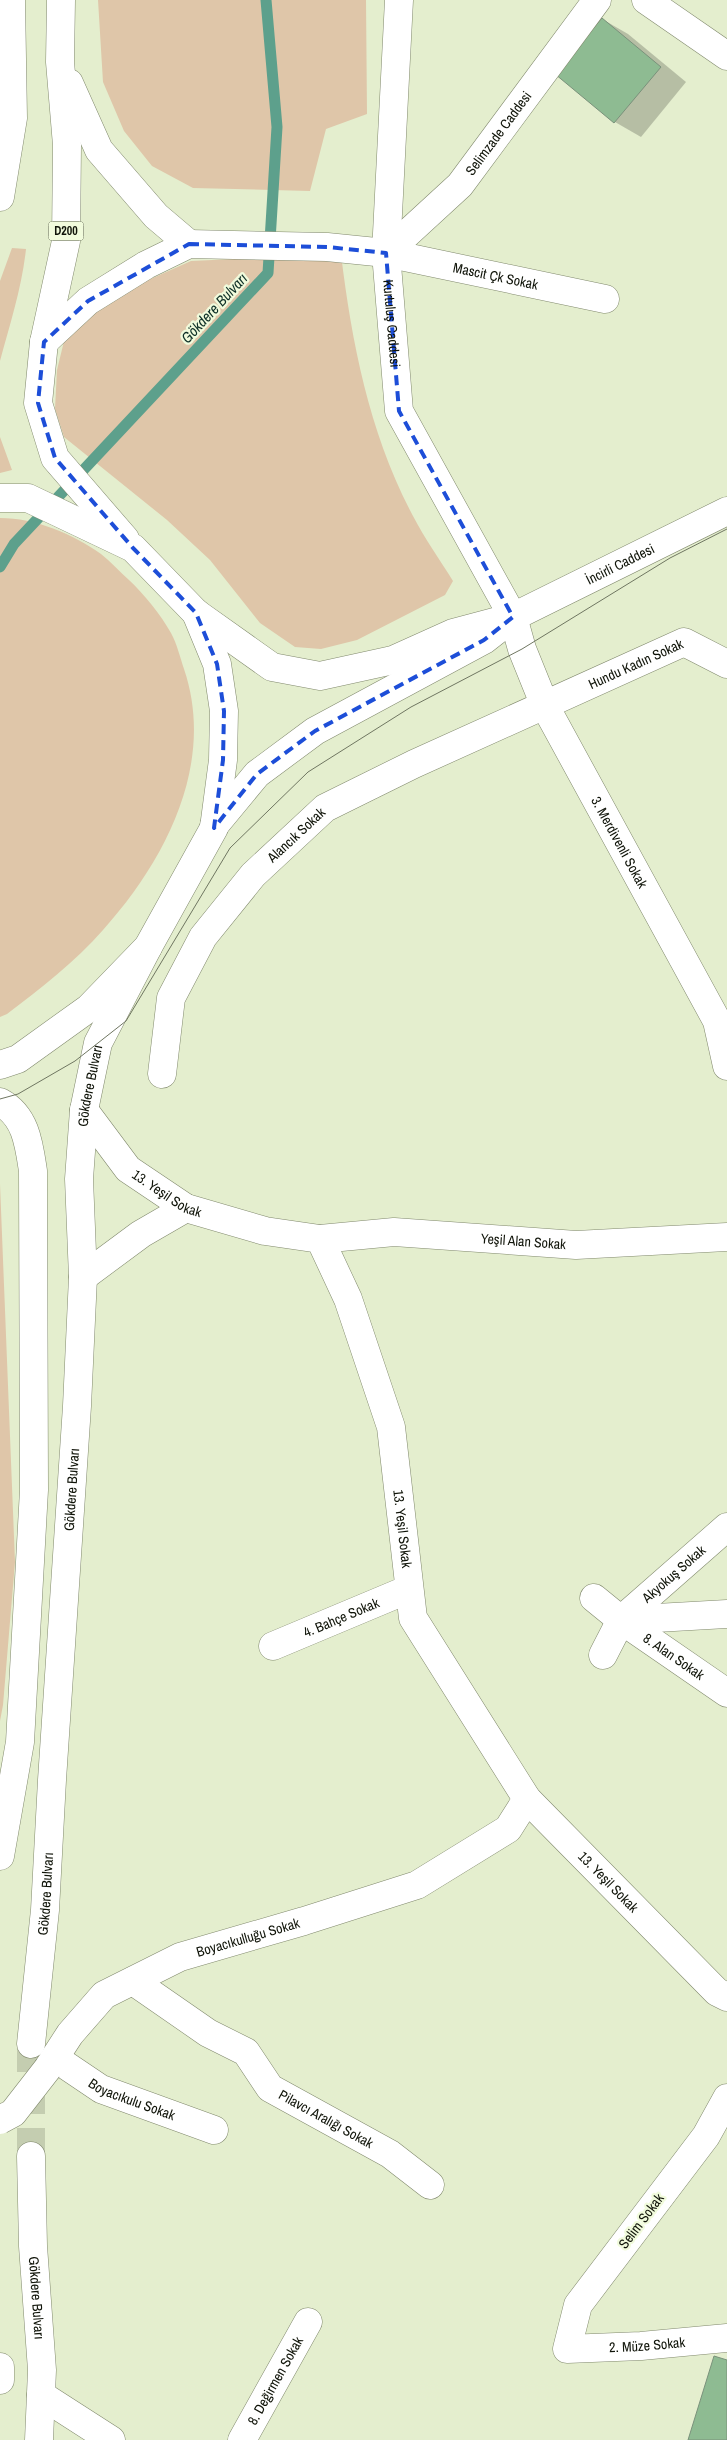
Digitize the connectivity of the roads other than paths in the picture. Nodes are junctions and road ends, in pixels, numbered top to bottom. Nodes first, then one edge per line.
1 (11, 0) edge
2 (61, 0) edge
3 (399, 0) edge
4 (598, 0) edge
5 (646, 0) edge
6 (727, 56) edge
7 (60, 62) junction
8 (0, 197) edge
9 (189, 244) junction
10 (386, 253) junction
11 (605, 299) dead end
12 (44, 342) junction
13 (0, 498) edge
14 (727, 511) edge
15 (133, 548) junction
16 (196, 613) junction
17 (513, 617) junction
18 (727, 664) edge
19 (545, 706) junction
20 (214, 828) junction
21 (148, 946) junction
22 (0, 1065) edge
23 (727, 1066) edge
24 (162, 1074) dead end
25 (0, 1102) edge
26 (84, 1110) junction
27 (186, 1208) junction
28 (727, 1237) edge
29 (320, 1239) junction
30 (83, 1277) junction
31 (727, 1527) edge
32 (409, 1589) junction
33 (594, 1598) dead end
34 (727, 1614) edge
35 (621, 1620) junction
36 (273, 1646) dead end
37 (602, 1655) dead end
38 (727, 1693) edge
39 (527, 1799) junction
40 (0, 1856) edge
41 (133, 1980) junction
42 (727, 1997) edge
43 (32, 2044) tunnel mouth
44 (51, 2063) junction
45 (727, 2098) edge
46 (0, 2120) edge
47 (214, 2130) dead end
48 (31, 2156) tunnel mouth
49 (430, 2185) dead end
50 (308, 2322) dead end
51 (727, 2338) edge
52 (567, 2349) joint
53 (0, 2367) edge
54 (0, 2380) edge
55 (41, 2394) junction
56 (40, 2440) edge
57 (111, 2440) edge
58 (242, 2440) edge

1 - 8 main road
2 - 7 main road, D200
3 - 10 main road, Kurtuluş Caddesi
4 - 10 main road, Selimzade Caddesi
5 - 6 main road
7 - 9 main road
7 - 12 main road, D200
9 - 10 main road, Mascit Çk Sokak
9 - 12 main road
10 - 11 main road, Mascit Çk Sokak
10 - 17 main road, Kurtuluş Caddesi
12 - 15 main road, D200
13 - 15 main road
14 - 17 main road, İncirli Caddesi
15 - 16 main road
16 - 17 main road
16 - 20 main road
17 - 19 main road, 3. Merdivenli Sokak
17 - 20 main road
18 - 19 main road, Hundu Kadın Sokak
19 - 23 main road, 3. Merdivenli Sokak
19 - 24 main road, Alancık Sokak
20 - 21 main road
21 - 22 main road
21 - 26 main road, Gökdere Bulvarı
25 - 40 main road
26 - 27 main road, 13. Yeşil Sokak
26 - 30 main road, Gökdere Bulvarı
27 - 29 main road, 13. Yeşil Sokak
27 - 30 main road
28 - 29 main road, Yeşil Alan Sokak
29 - 32 main road, 13. Yeşil Sokak
30 - 43 main road, Gökdere Bulvarı
31 - 35 main road, Akyokuş Sokak
32 - 36 main road, 4. Bahçe Sokak
32 - 39 main road, 13. Yeşil Sokak
33 - 35 main road, 8. Alan Sokak
34 - 35 main road, Akyokuş Sokak
35 - 37 main road, Akyokuş Sokak
35 - 38 main road, 8. Alan Sokak
39 - 41 main road, Boyacıkulluğu Sokak
39 - 42 main road, 13. Yeşil Sokak
41 - 44 main road, Boyacıkulluğu Sokak
41 - 49 main road, Pilavcı Aralığı Sokak
44 - 46 main road, Boyacıkulluğu Sokak, bridge
44 - 47 main road, Boyacıkulu Sokak
45 - 52 main road, Selim Sokak
48 - 55 main road, Gökdere Bulvarı
50 - 58 main road, 8. Değirmen Sokak
51 - 52 main road, 2. Müze Sokak
53 - 54 main road
55 - 56 main road, Gökdere Bulvarı
55 - 57 main road

